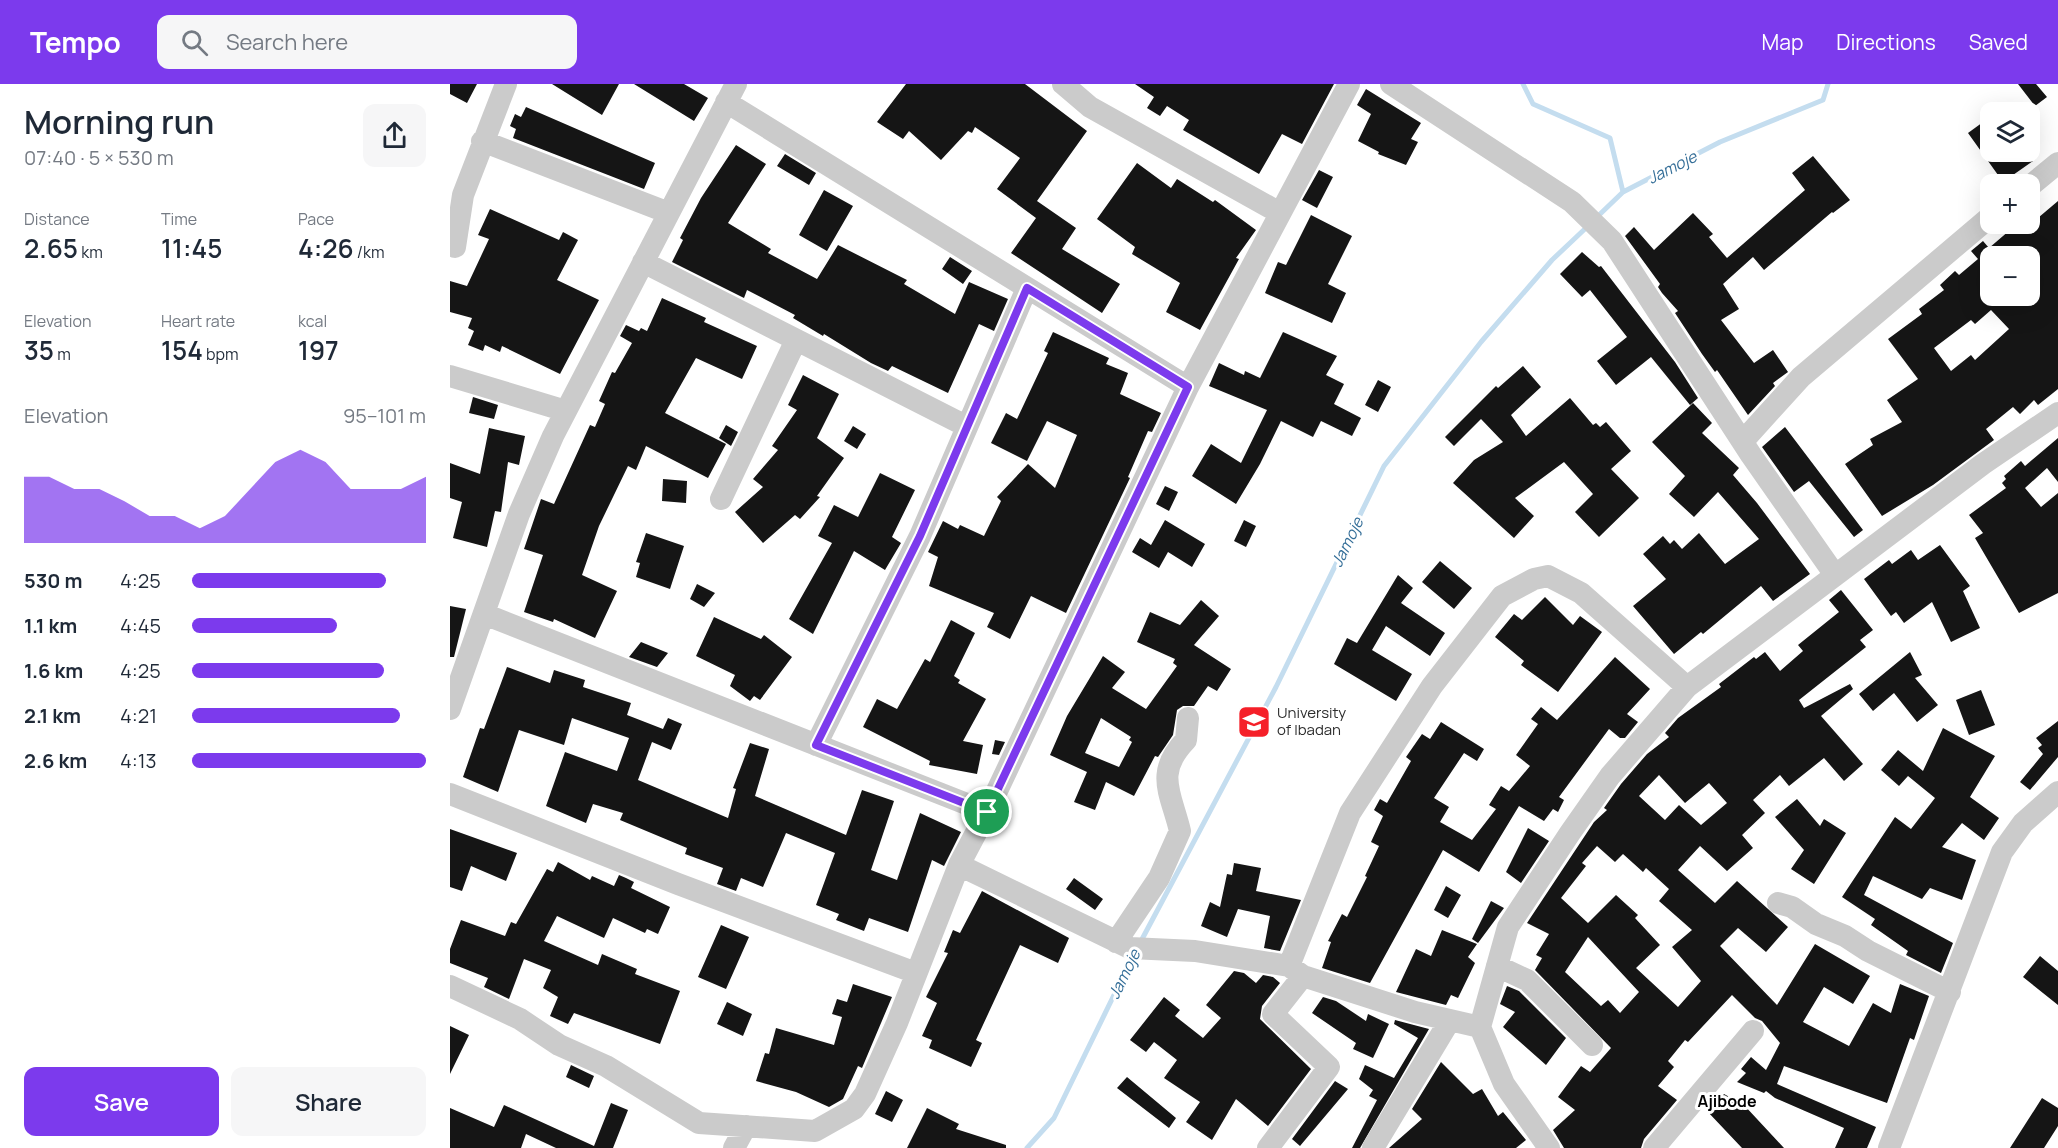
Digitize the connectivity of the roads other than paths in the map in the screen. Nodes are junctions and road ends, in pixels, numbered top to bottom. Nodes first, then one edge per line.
1 (506, 84) edge
2 (1063, 84) edge
3 (1349, 84) edge
4 (1391, 84) edge
5 (731, 93) edge
6 (482, 141) junction
7 (2058, 163) edge
8 (2040, 178) edge
9 (669, 213) junction
10 (1280, 213) junction
11 (1980, 226) edge
12 (455, 247) dead end
13 (643, 262) junction
14 (1027, 288) junction
15 (796, 340) junction
16 (450, 376) edge
17 (1188, 387) junction
18 (566, 411) junction
19 (2058, 413) edge
20 (966, 426) junction
21 (1743, 441) junction
22 (721, 499) dead end
23 (1835, 575) junction
24 (484, 614) junction
25 (1687, 687) junction
26 (450, 709) edge
27 (1188, 718) dead end
28 (816, 745) junction
29 (2058, 792) edge
30 (450, 794) edge
31 (987, 812) junction
32 (959, 865) junction
33 (1778, 903) dead end
34 (1116, 942) junction
35 (1497, 966) junction
36 (1296, 971) junction
37 (916, 973) junction
38 (450, 986) edge
39 (1950, 992) junction
40 (1450, 1020) junction
41 (1480, 1027) junction
42 (1753, 1031) dead end
43 (1592, 1045) dead end
44 (746, 1126) junction
45 (734, 1148) edge
46 (1268, 1148) edge
47 (1373, 1148) edge
48 (1549, 1148) edge
49 (1654, 1148) edge
50 (1889, 1148) edge

1 - 6 street
2 - 10 street
3 - 10 street
4 - 21 street
5 - 9 street
5 - 14 street
6 - 9 street
6 - 12 street
7 - 8 street
9 - 13 street
10 - 17 street
11 - 21 street
13 - 15 street
13 - 18 street
14 - 17 street
14 - 20 street
15 - 20 street
15 - 22 street
16 - 18 street
17 - 31 street
18 - 24 street
19 - 23 street
20 - 28 street
21 - 23 street
23 - 25 street
24 - 26 street
24 - 28 street
25 - 35 street
25 - 36 street
27 - 34 street
28 - 31 street
29 - 39 street
30 - 37 street
31 - 32 street
32 - 34 street
32 - 37 street
33 - 39 street
34 - 36 street
35 - 41 street
35 - 43 street
36 - 40 street
36 - 46 street
37 - 44 street
38 - 44 street
39 - 50 street
40 - 41 street
40 - 47 street
41 - 48 street
42 - 49 street
44 - 45 street

